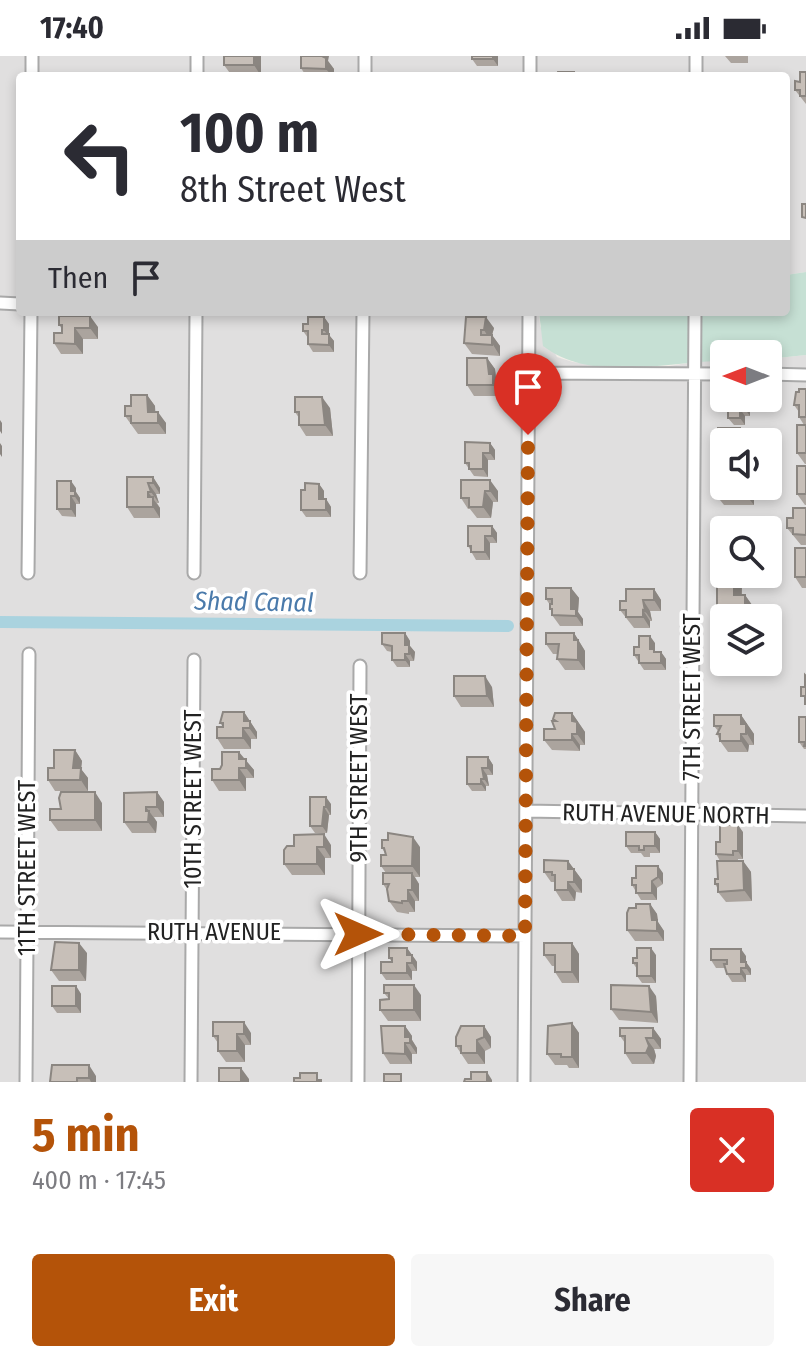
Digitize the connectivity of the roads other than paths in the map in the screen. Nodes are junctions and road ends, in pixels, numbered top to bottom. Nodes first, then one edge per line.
1 (31, 316) edge
2 (196, 316) edge
3 (363, 316) edge
4 (529, 316) edge
5 (695, 316) edge
6 (528, 373) junction
7 (694, 374) junction
8 (710, 374) edge
9 (782, 374) edge
10 (806, 375) edge
11 (28, 573) dead end
12 (194, 573) dead end
13 (360, 573) dead end
14 (29, 654) dead end
15 (194, 660) dead end
16 (360, 666) dead end
17 (526, 811) junction
18 (692, 814) junction
19 (806, 816) edge
20 (0, 932) edge
21 (27, 932) junction
22 (192, 932) junction
23 (358, 934) junction
24 (525, 936) junction
25 (26, 1082) edge
26 (191, 1082) edge
27 (358, 1082) edge
28 (524, 1082) edge
29 (690, 1082) edge

1 - 11 street
2 - 12 street
3 - 13 street
4 - 6 street
5 - 7 street, 7TH STREET WEST
6 - 7 street
6 - 17 street
7 - 8 street
7 - 18 street, 7TH STREET WEST
9 - 10 street
14 - 21 street, 11TH STREET WEST
15 - 22 street, 10TH STREET WEST
16 - 23 street, 9TH STREET WEST
17 - 18 street, RUTH AVENUE NORTH
17 - 24 street
18 - 19 street, RUTH AVENUE NORTH
18 - 29 street, 7TH STREET WEST
20 - 21 street, RUTH AVENUE
21 - 22 street, RUTH AVENUE
21 - 25 street, 11TH STREET WEST
22 - 23 street, RUTH AVENUE
22 - 26 street, 10TH STREET WEST
23 - 24 street, RUTH AVENUE
23 - 27 street, 9TH STREET WEST
24 - 28 street

